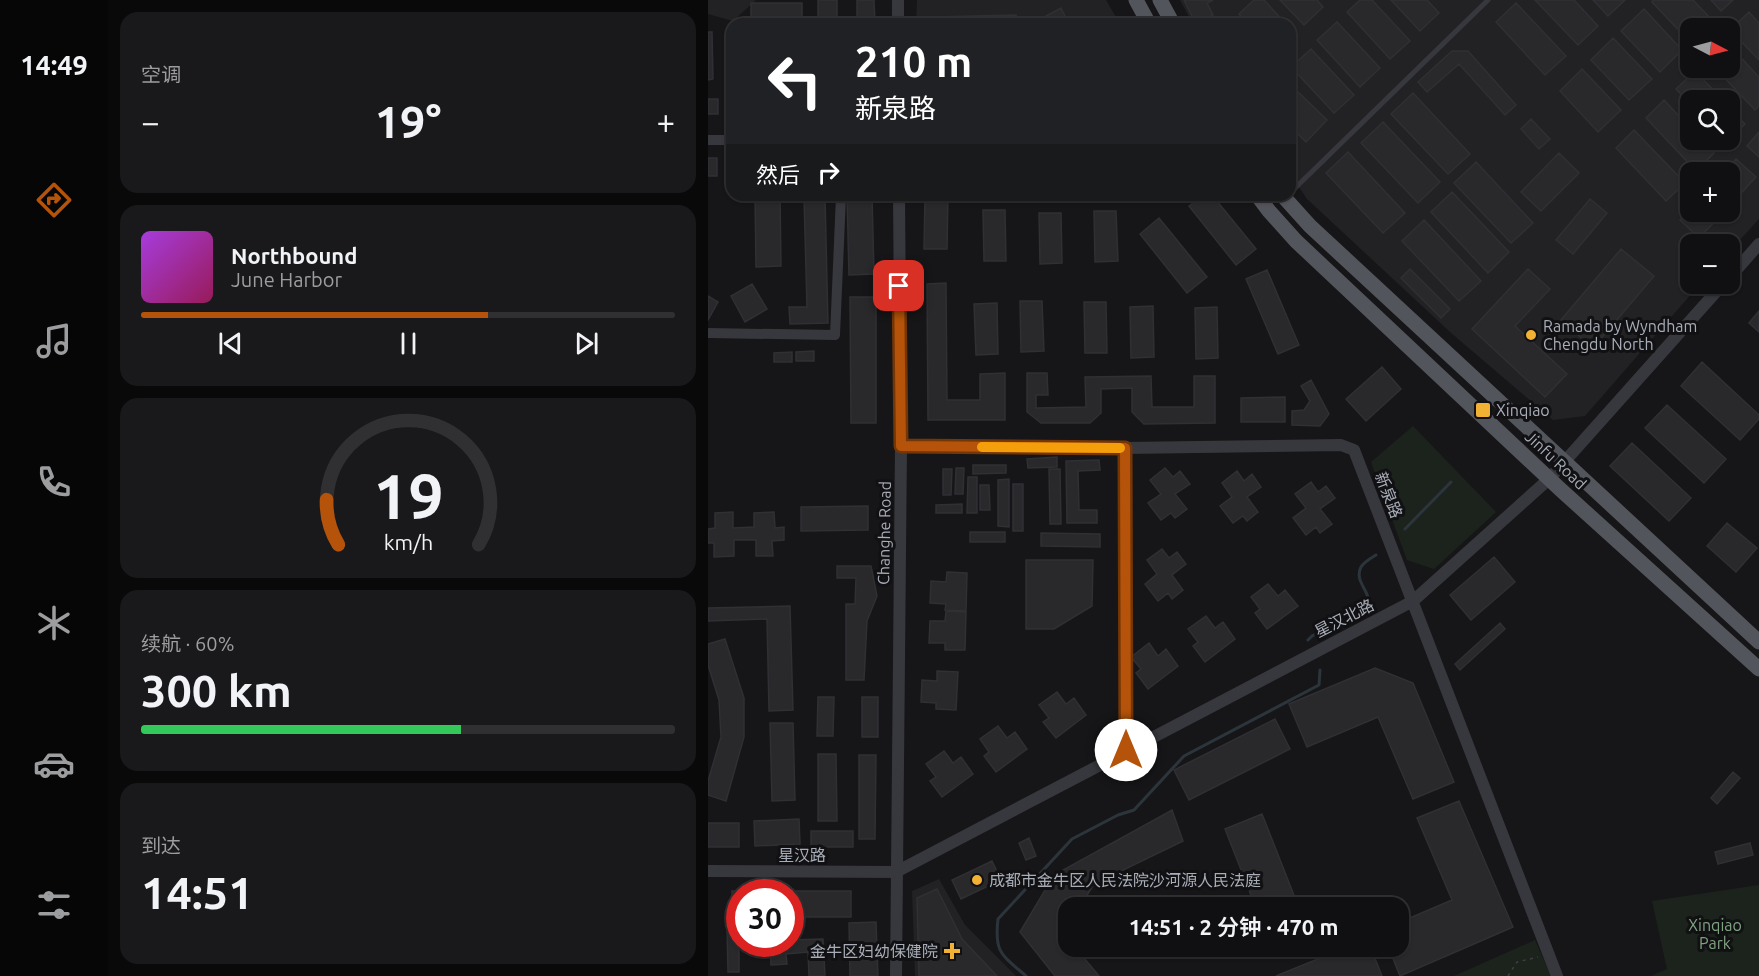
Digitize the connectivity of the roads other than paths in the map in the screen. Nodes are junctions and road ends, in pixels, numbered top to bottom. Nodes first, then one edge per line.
1 (898, 0) edge
2 (1136, 0) edge
3 (1160, 0) edge
4 (1488, 0) edge
5 (898, 18) edge
6 (1146, 18) edge
7 (1170, 18) edge
8 (708, 140) edge
9 (726, 140) edge
10 (1296, 185) edge
11 (841, 201) edge
12 (898, 201) edge
13 (1262, 201) edge
14 (1291, 201) edge
15 (1759, 244) edge
16 (1740, 266) edge
17 (1714, 294) edge
18 (708, 333) edge
19 (901, 446) junction
20 (1125, 448) junction
21 (1564, 462) junction
22 (1549, 479) junction
23 (1413, 601) junction
24 (1759, 642) edge
25 (1759, 669) edge
26 (1126, 750) junction
27 (708, 871) edge
28 (896, 872) junction
29 (896, 976) edge
30 (1557, 976) edge

1 - 5 street
2 - 6 main road
3 - 7 main road
4 - 10 lane
8 - 9 street
11 - 18 street
12 - 19 street, Changhe Road
13 - 22 main road, Jinfu Road
14 - 21 main road, Jinfu Road
15 - 16 street
17 - 21 street, 星汉北路
19 - 20 street, 新泉路
19 - 28 street, Changhe Road
20 - 23 street, 新泉路
20 - 26 street
21 - 22 street, 星汉北路
21 - 24 main road, Jinfu Road
22 - 23 street, 星汉北路
22 - 25 main road, Jinfu Road
23 - 26 street, 星汉北路
23 - 30 street, 新泉路
26 - 28 street, 星汉北路
27 - 28 street, 星汉路
28 - 29 street, Changhe Road

